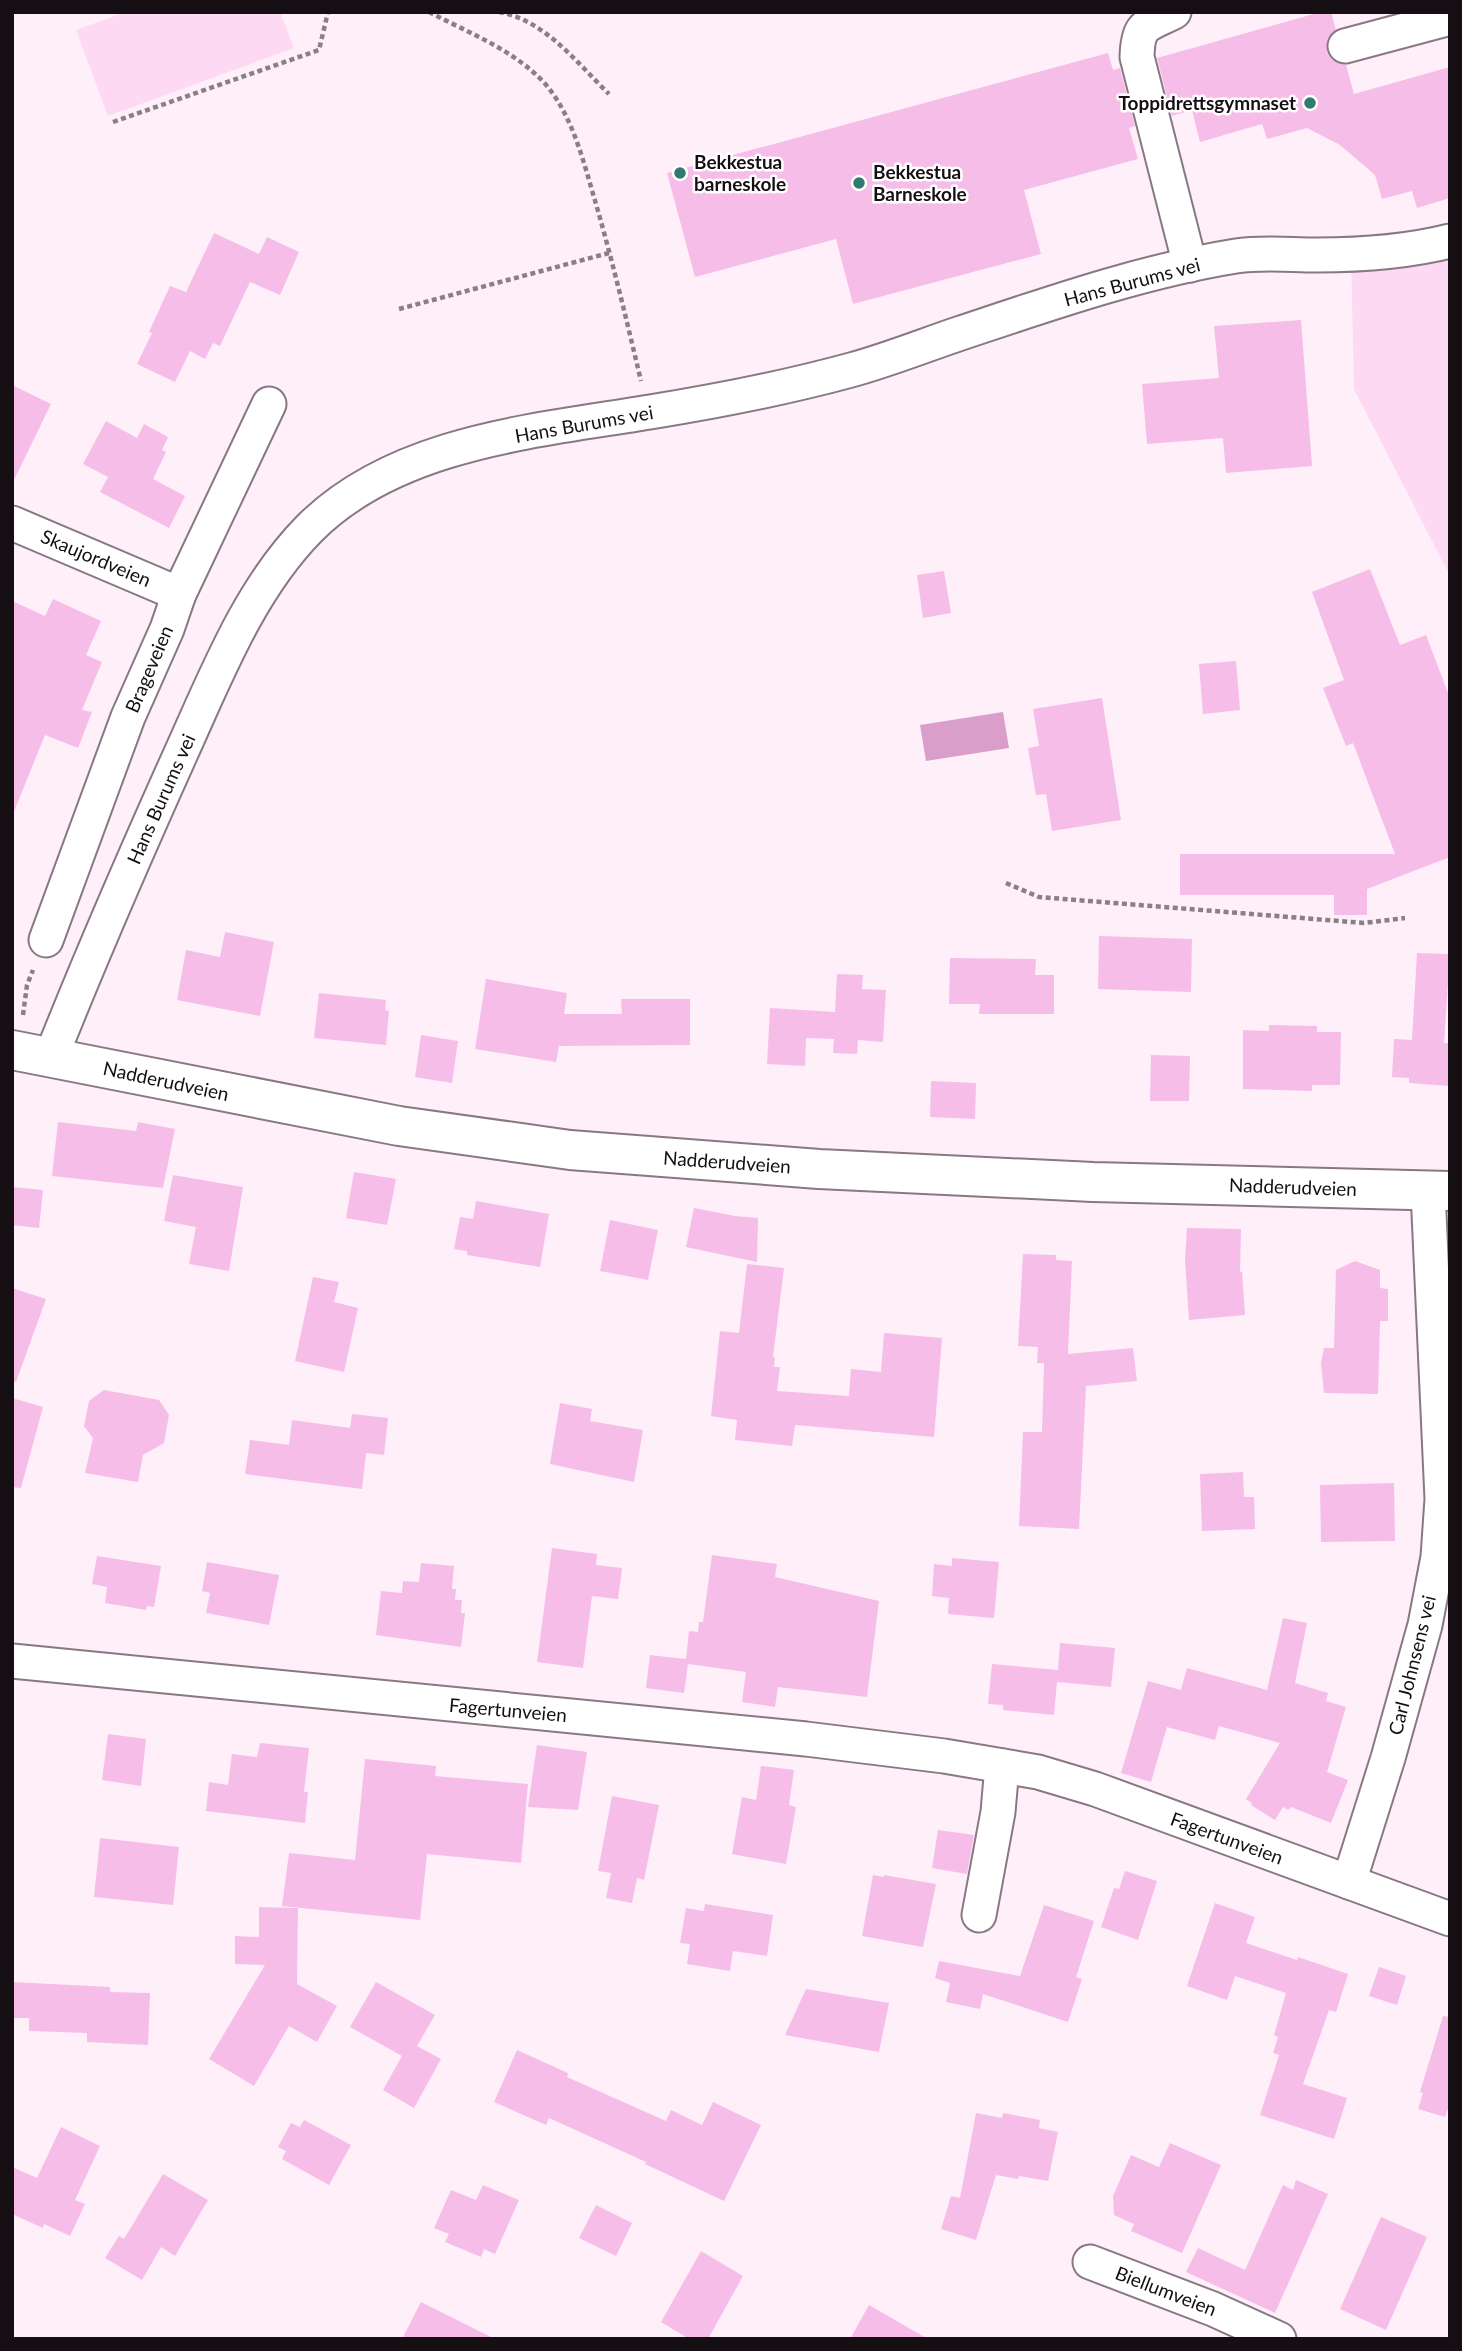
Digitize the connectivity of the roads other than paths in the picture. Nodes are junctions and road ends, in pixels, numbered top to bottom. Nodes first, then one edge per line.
1 (1174, 12) edge
2 (1450, 18) edge
3 (1345, 46) dead end
4 (1450, 241) edge
5 (1190, 265) junction
6 (269, 404) dead end
7 (12, 523) edge
8 (179, 594) junction
9 (46, 940) road end
10 (27, 1053) edge
11 (1439, 1191) edge
12 (12, 1661) edge
13 (1002, 1766) junction
14 (1349, 1882) junction
15 (979, 1915) dead end
16 (1450, 1919) edge
17 (1090, 2262) dead end
18 (1279, 2339) edge

1 - 5 street
2 - 3 street
4 - 5 street, Hans Burums vei
5 - 10 street, Hans Burums vei
6 - 8 street, Brageveien
7 - 8 street, Skaujordveien
8 - 9 street, Brageveien
10 - 11 main road, Nadderudveien
11 - 14 street, Carl Johnsens vei
12 - 13 street, Fagertunveien
13 - 14 street, Fagertunveien
13 - 15 street
14 - 16 street, Fagertunveien
17 - 18 street, Biellumveien

